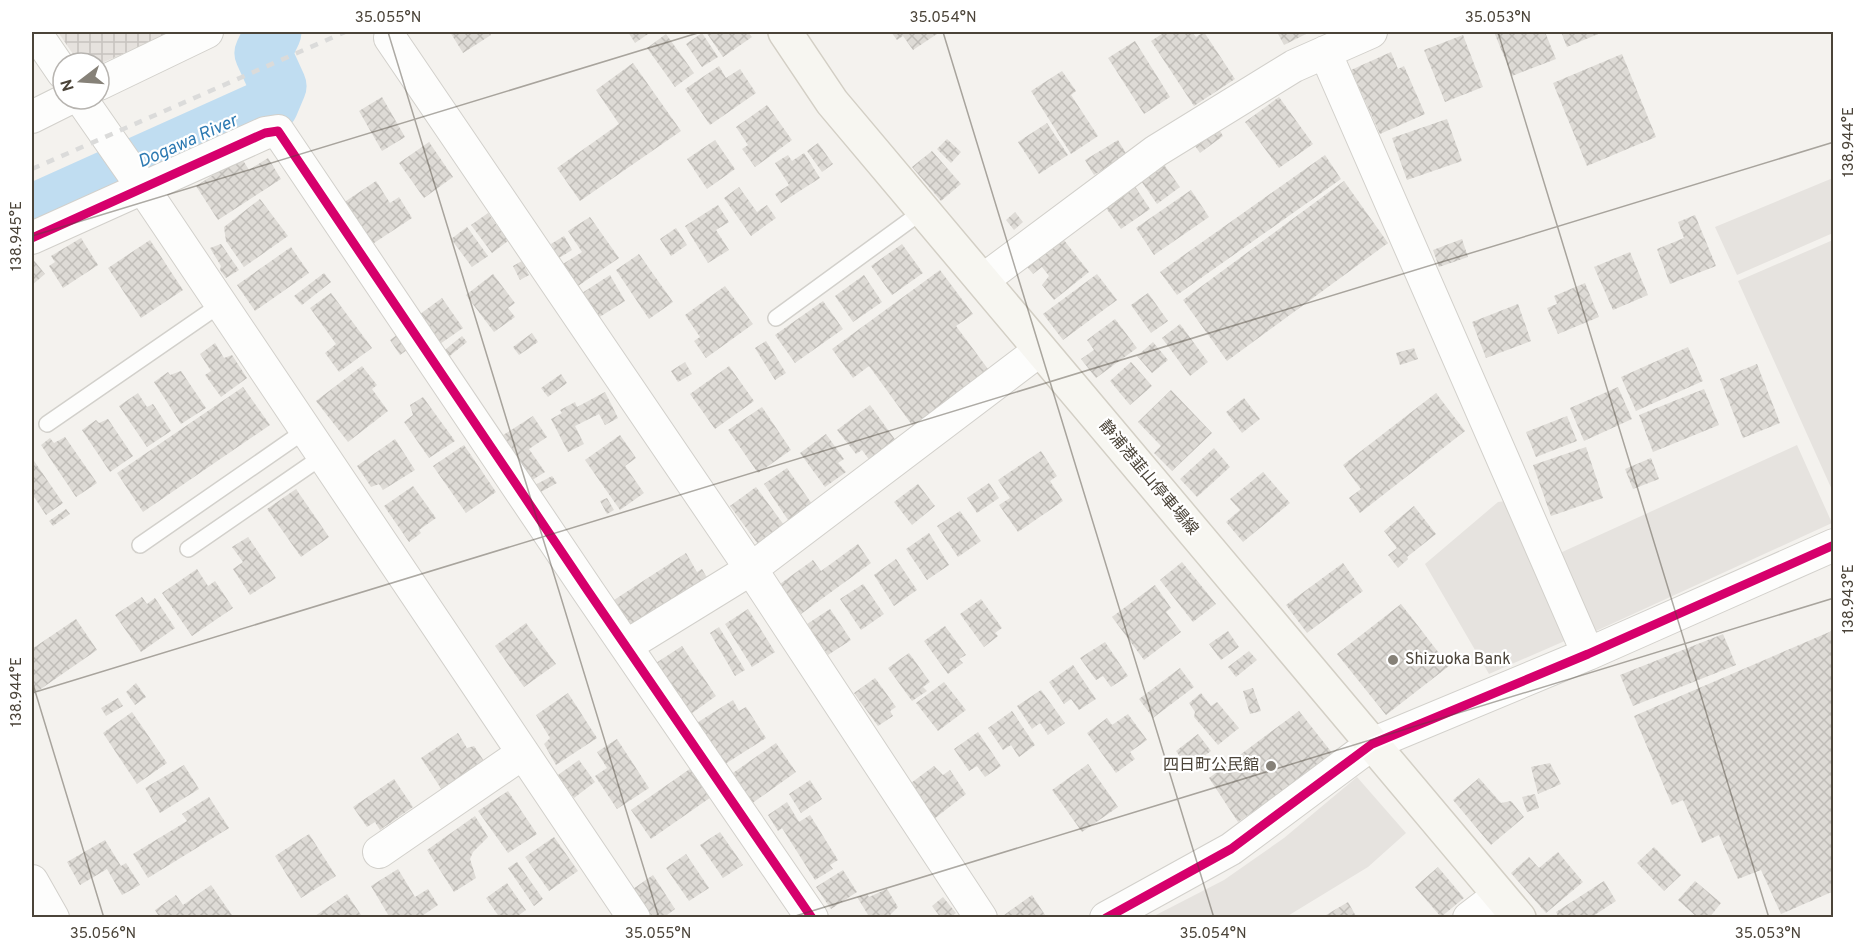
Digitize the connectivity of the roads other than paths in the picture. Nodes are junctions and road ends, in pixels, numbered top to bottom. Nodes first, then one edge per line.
1 (35, 32) edge
2 (207, 32) edge
3 (785, 32) edge
4 (1371, 32) edge
5 (390, 38) dead end
6 (1324, 52) junction
7 (51, 55) edge
8 (111, 78) edge
9 (51, 108) edge
10 (89, 111) edge
11 (32, 117) edge
12 (140, 185) junction
13 (924, 210) junction
14 (32, 238) edge
15 (983, 280) junction
16 (221, 304) junction
17 (776, 318) dead end
18 (1040, 350) junction
19 (47, 424) dead end
20 (306, 430) junction
21 (323, 456) junction
22 (140, 545) dead end
23 (1833, 545) edge
24 (188, 549) dead end
25 (751, 569) junction
26 (626, 646) junction
27 (1588, 654) junction
28 (1372, 744) junction
29 (524, 753) junction
30 (379, 852) dead end
31 (32, 881) edge
32 (1509, 906) edge
33 (53, 918) edge
34 (634, 918) edge
35 (812, 918) edge
36 (981, 918) edge
37 (1106, 918) edge
38 (1469, 918) edge

1 - 7 street
2 - 8 street
3 - 13 main road, 静浦港韮山停車場線
4 - 6 street
5 - 25 street
6 - 15 street
6 - 27 street
9 - 11 street
10 - 12 street
12 - 14 street
12 - 16 street
12 - 26 street
13 - 15 main road, 静浦港韮山停車場線
13 - 17 lane
15 - 18 main road, 静浦港韮山停車場線
16 - 19 lane
16 - 20 street
18 - 25 street
18 - 28 main road, 静浦港韮山停車場線
20 - 21 street
20 - 22 lane
21 - 24 lane
21 - 29 street
23 - 27 street
25 - 26 street
25 - 36 street
26 - 35 street
27 - 28 street
28 - 32 main road, 静浦港韮山停車場線
28 - 37 street
29 - 30 street
29 - 34 street
31 - 33 street
32 - 38 street

